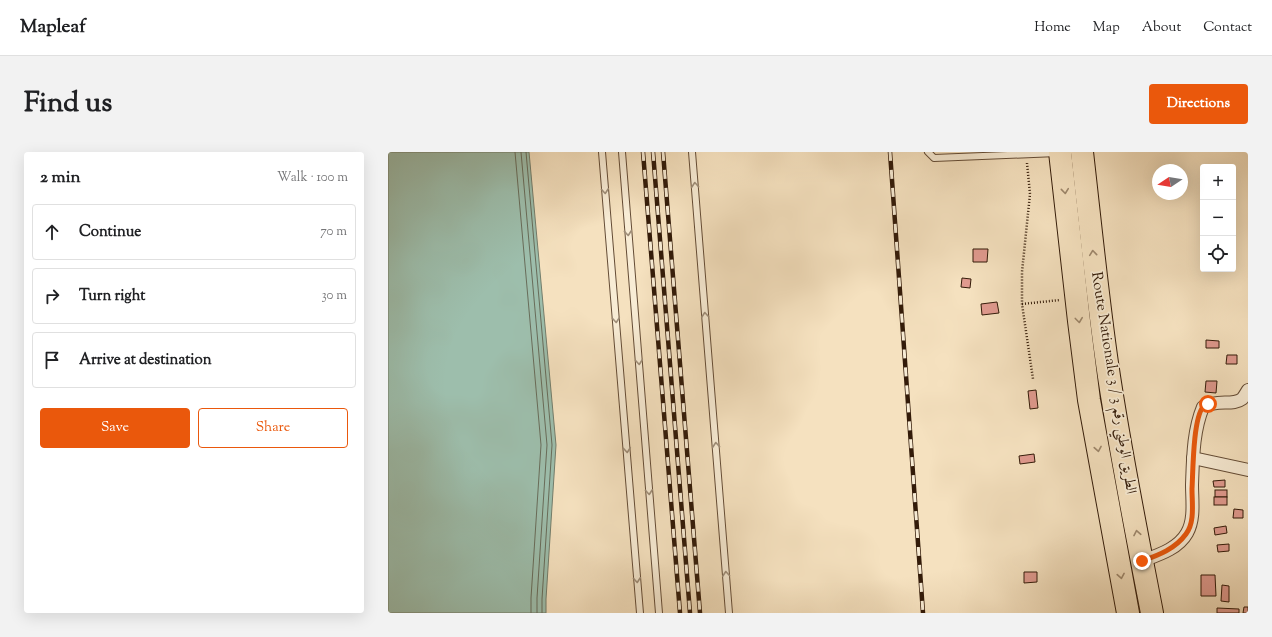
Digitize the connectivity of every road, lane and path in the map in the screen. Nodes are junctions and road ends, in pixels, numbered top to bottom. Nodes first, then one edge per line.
1 (602, 152) edge
2 (622, 152) edge
3 (692, 152) edge
4 (928, 152) edge
5 (1060, 152) edge
6 (1082, 152) edge
7 (1026, 154) junction
8 (1076, 298) junction
9 (1022, 304) junction
10 (1033, 379) dead end
11 (1248, 390) edge
12 (1194, 458) junction
13 (1248, 470) edge
14 (1142, 561) junction
15 (640, 613) edge
16 (659, 613) edge
17 (729, 613) edge
18 (1128, 613) edge
19 (1152, 613) edge

1 -> 15 lane
2 -> 16 lane
17 -> 3 lane
4 - 7 lane
5 - 7 lane
5 -> 8 highway, Route Nationale 3 / الطريق الوطني رقم 3
14 -> 6 highway, Route Nationale 3 / الطريق الوطني رقم 3
7 - 9 path
8 - 9 path
8 -> 18 highway, Route Nationale 3 / الطريق الوطني رقم 3
9 - 10 path
11 - 12 street
12 - 13 street
12 - 14 street
14 - 19 highway, Route Nationale 3 / الطريق الوطني رقم 3

